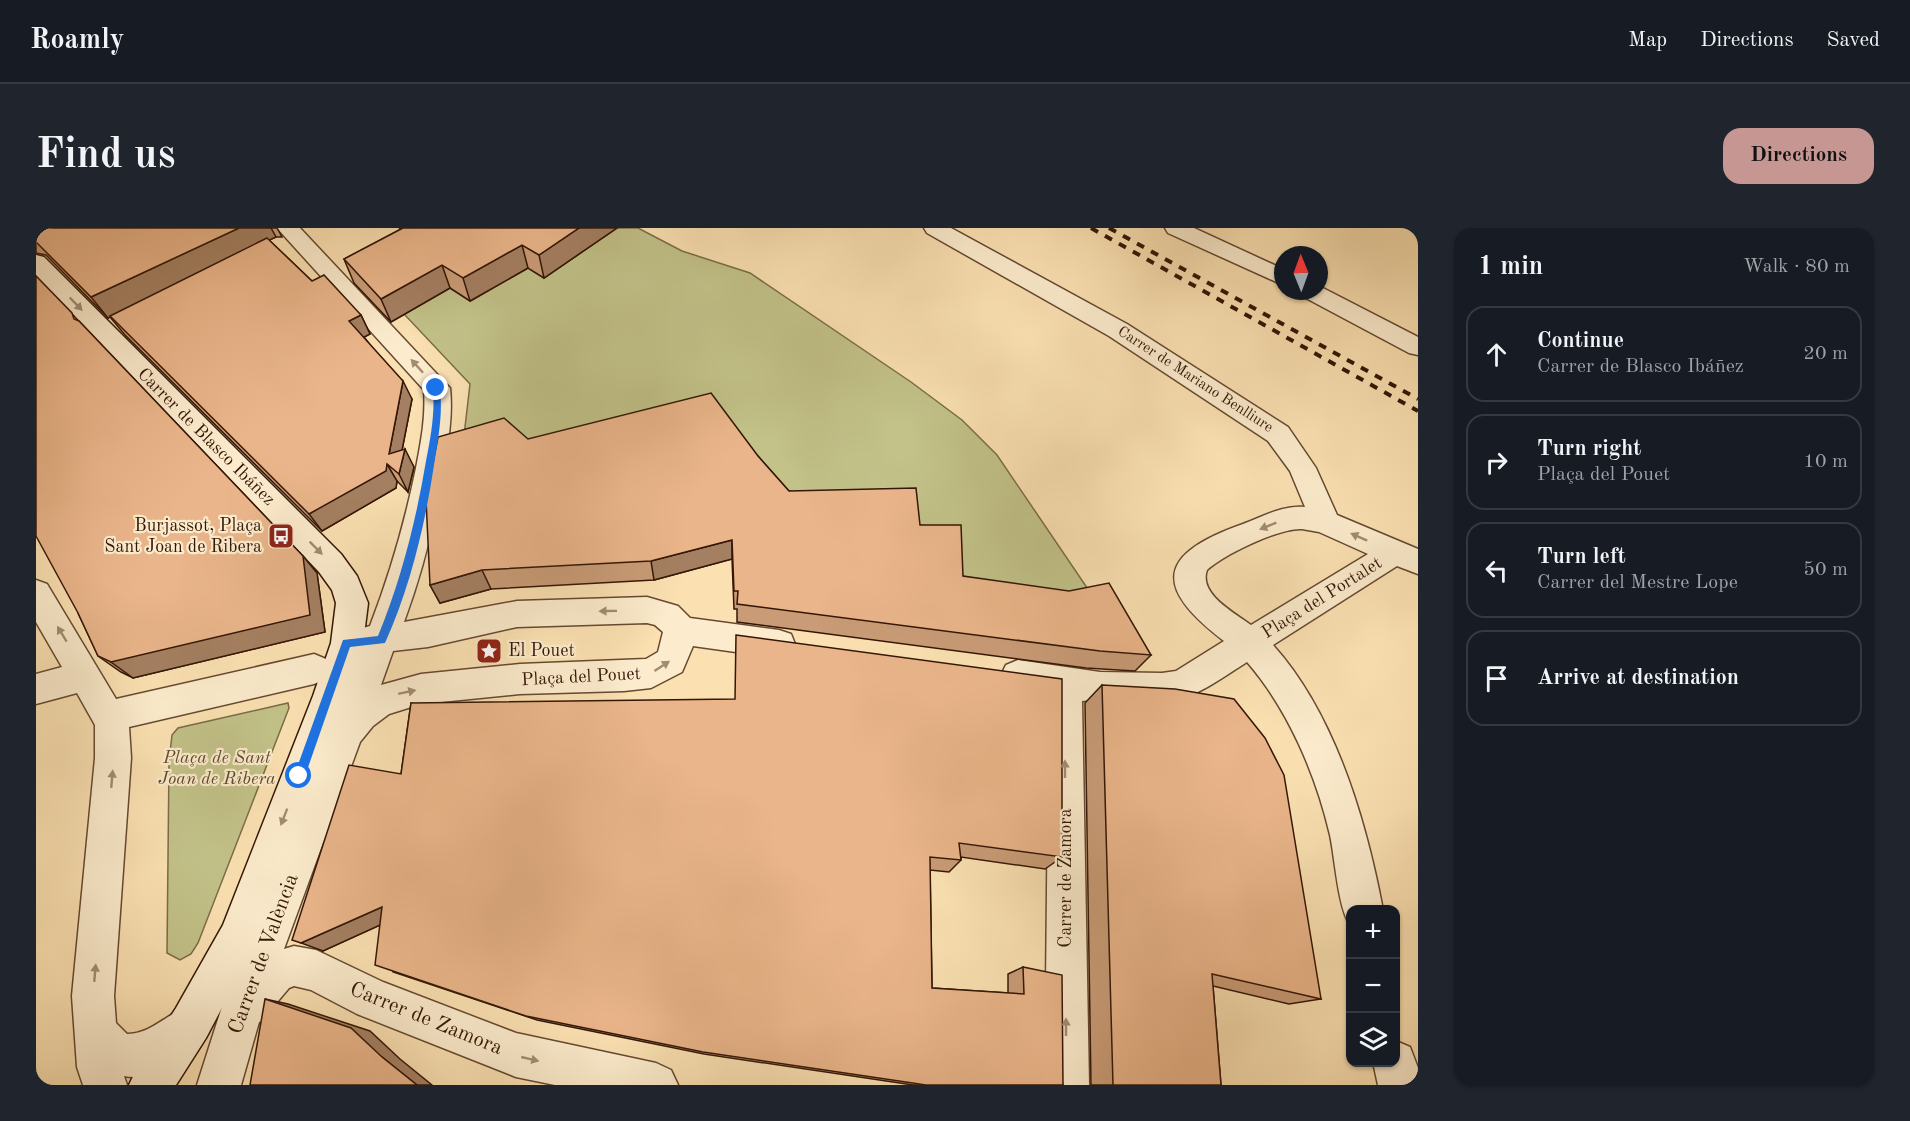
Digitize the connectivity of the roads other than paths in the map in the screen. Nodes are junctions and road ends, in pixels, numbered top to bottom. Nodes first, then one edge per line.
1 (935, 228) edge
2 (1176, 228) edge
3 (302, 234) edge
4 (36, 262) edge
5 (1274, 274) edge
6 (1327, 300) edge
7 (1418, 347) edge
8 (1325, 522) junction
9 (1406, 557) edge
10 (36, 593) edge
11 (680, 630) junction
12 (364, 641) junction
13 (1250, 643) junction
14 (808, 647) edge
15 (314, 669) dead end
16 (993, 672) edge
17 (86, 676) junction
18 (1086, 685) junction
19 (36, 689) edge
20 (108, 716) junction
21 (345, 736) junction
22 (257, 888) junction
23 (1362, 905) edge
24 (262, 953) junction
25 (316, 969) junction
26 (191, 1023) junction
27 (96, 1031) junction
28 (233, 1038) junction
29 (1396, 1067) edge
30 (105, 1085) edge
31 (151, 1085) edge
32 (219, 1085) edge
33 (656, 1085) edge
34 (1066, 1085) edge
35 (1400, 1085) edge

1 - 8 street, Carrer de Mariano Benlliure
2 - 5 street
12 -> 3 street
4 -> 12 street, Carrer de Blasco Ibáñez
6 - 7 street
9 -> 8 street
8 -> 13 street, Plaça del Portalet
9 - 13 street, Plaça del Portalet
17 -> 10 street
11 -> 12 street
11 - 14 street
21 -> 11 street, Plaça del Pouet
12 - 21 street, Carrer de València
12 -> 22 street, Carrer de Blasco Ibáñez
13 - 18 street, Plaça del Portalet
13 - 23 street
15 - 20 street
16 - 18 street
17 - 19 street
17 - 20 street
34 -> 18 street, Carrer de Zamora
27 -> 20 street
21 - 24 street, Carrer de València
22 - 24 street
22 - 26 street, Carrer de Blasco Ibáñez
24 - 25 street, Carrer de Zamora
24 - 28 street, Carrer de València
25 - 28 street
25 -> 33 street, Carrer de Zamora
26 - 27 street
26 - 31 street, Carrer de Blasco Ibáñez
27 - 30 street
28 - 32 street, Carrer de València
29 - 35 street

